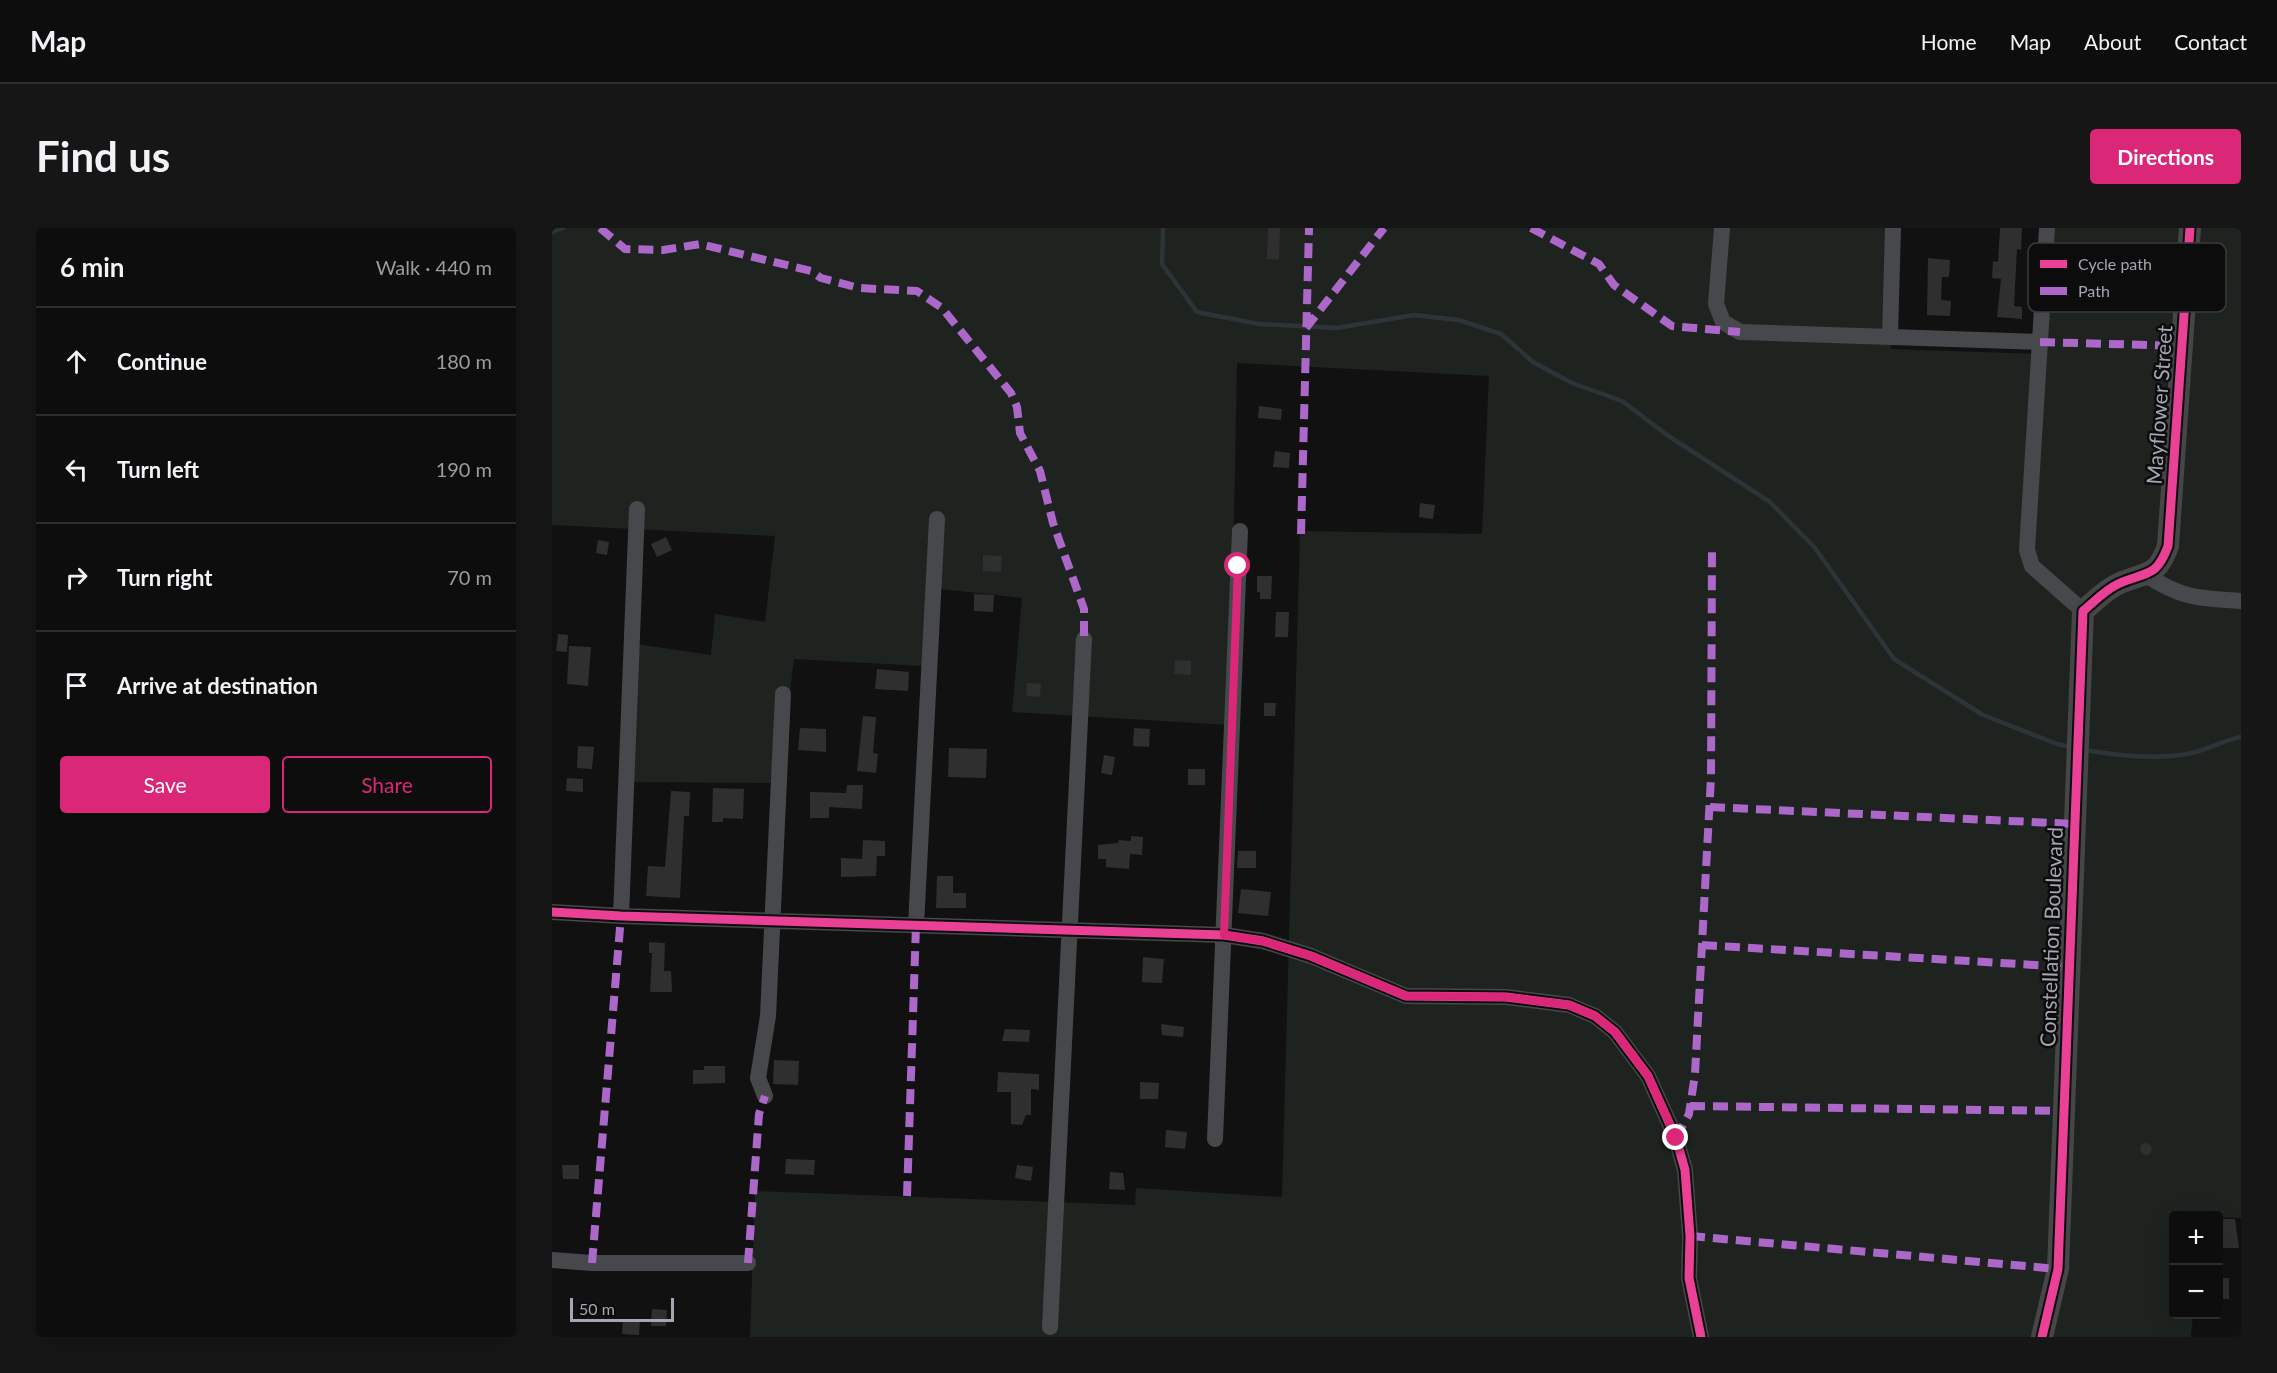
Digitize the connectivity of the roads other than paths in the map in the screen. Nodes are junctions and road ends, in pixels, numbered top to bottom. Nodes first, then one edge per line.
1 (1722, 228) edge
2 (1893, 228) edge
3 (2047, 228) edge
4 (2190, 228) edge
5 (2046, 243) edge
6 (2189, 243) edge
7 (2042, 312) edge
8 (2184, 312) edge
9 (1890, 336) junction
10 (2040, 342) junction
11 (637, 509) dead end
12 (937, 519) dead end
13 (1240, 531) dead end
14 (2146, 575) junction
15 (2241, 601) edge
16 (2083, 611) junction
17 (1084, 639) dead end
18 (783, 694) dead end
19 (552, 912) edge
20 (621, 916) junction
21 (772, 920) junction
22 (916, 925) junction
23 (1070, 929) junction
24 (1224, 935) junction
25 (765, 1096) dead end
26 (1215, 1139) dead end
27 (552, 1260) edge
28 (748, 1263) dead end
29 (1050, 1327) dead end
30 (1701, 1337) edge
31 (2042, 1337) edge

1 - 9 street
2 - 9 street
3 - 5 street
4 - 6 street, Mayflower Street
7 - 10 street
8 - 14 street, Mayflower Street
9 - 10 street
10 - 16 street
11 - 20 street
12 - 22 street
13 - 24 street
14 - 15 street
14 - 16 street
16 - 31 street, Constellation Boulevard
17 - 23 street
18 - 21 street
19 - 20 street
20 - 21 street
21 - 22 street
21 - 25 street
22 - 23 street
23 - 24 street
23 - 29 street
24 - 26 street
24 - 30 street
27 - 28 street

